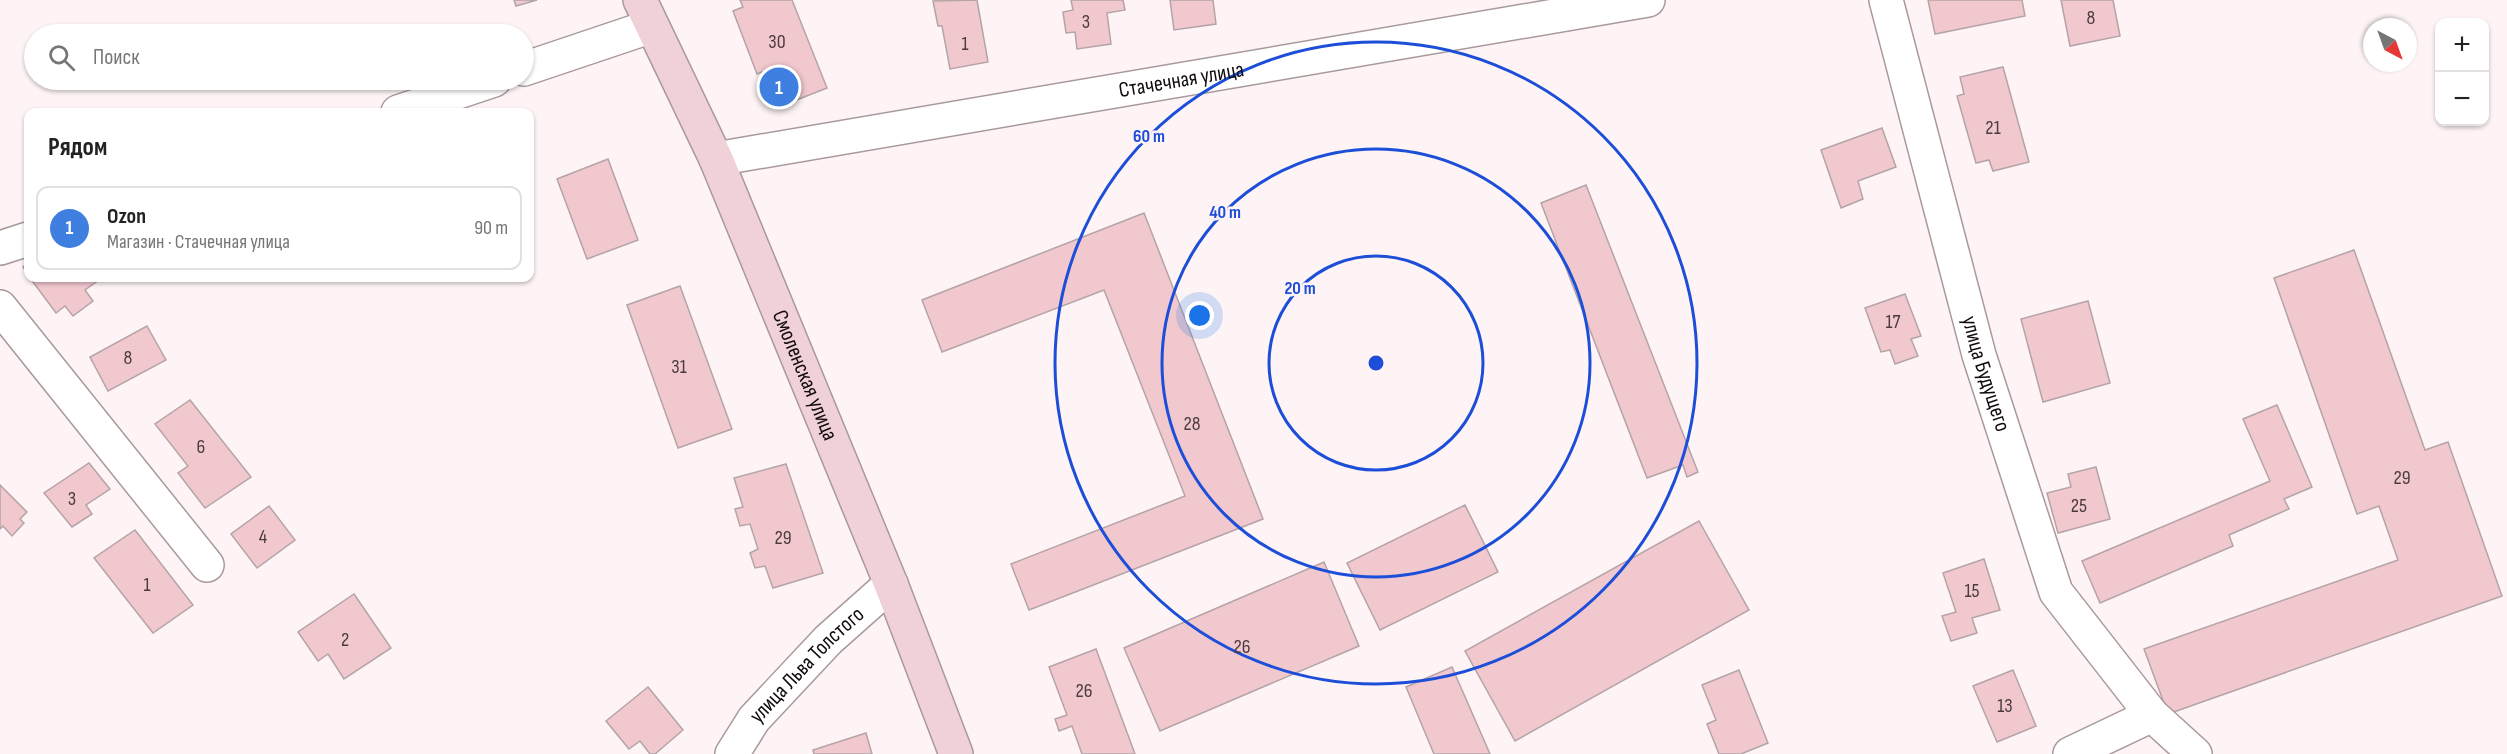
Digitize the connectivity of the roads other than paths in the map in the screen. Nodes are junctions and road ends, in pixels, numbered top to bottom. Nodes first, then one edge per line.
1 (1648, 0) edge
2 (1886, 0) edge
3 (646, 13) edge
4 (534, 64) edge
5 (464, 90) edge
6 (410, 108) edge
7 (716, 159) junction
8 (24, 240) edge
9 (0, 248) edge
10 (0, 307) edge
11 (207, 565) dead end
12 (891, 584) junction
13 (2152, 715) junction
14 (732, 754) edge
15 (956, 754) edge
16 (2070, 754) edge
17 (2195, 754) edge

1 - 7 street, Стачечная улица
2 - 13 street, улица Будущего
3 - 4 street
3 - 7 main road, Смоленская улица
5 - 6 street
7 - 12 main road, Смоленская улица
8 - 9 street
10 - 11 street
12 - 14 street, улица Льва Толстого
12 - 15 main road, Смоленская улица
13 - 16 street
13 - 17 street, улица Будущего

